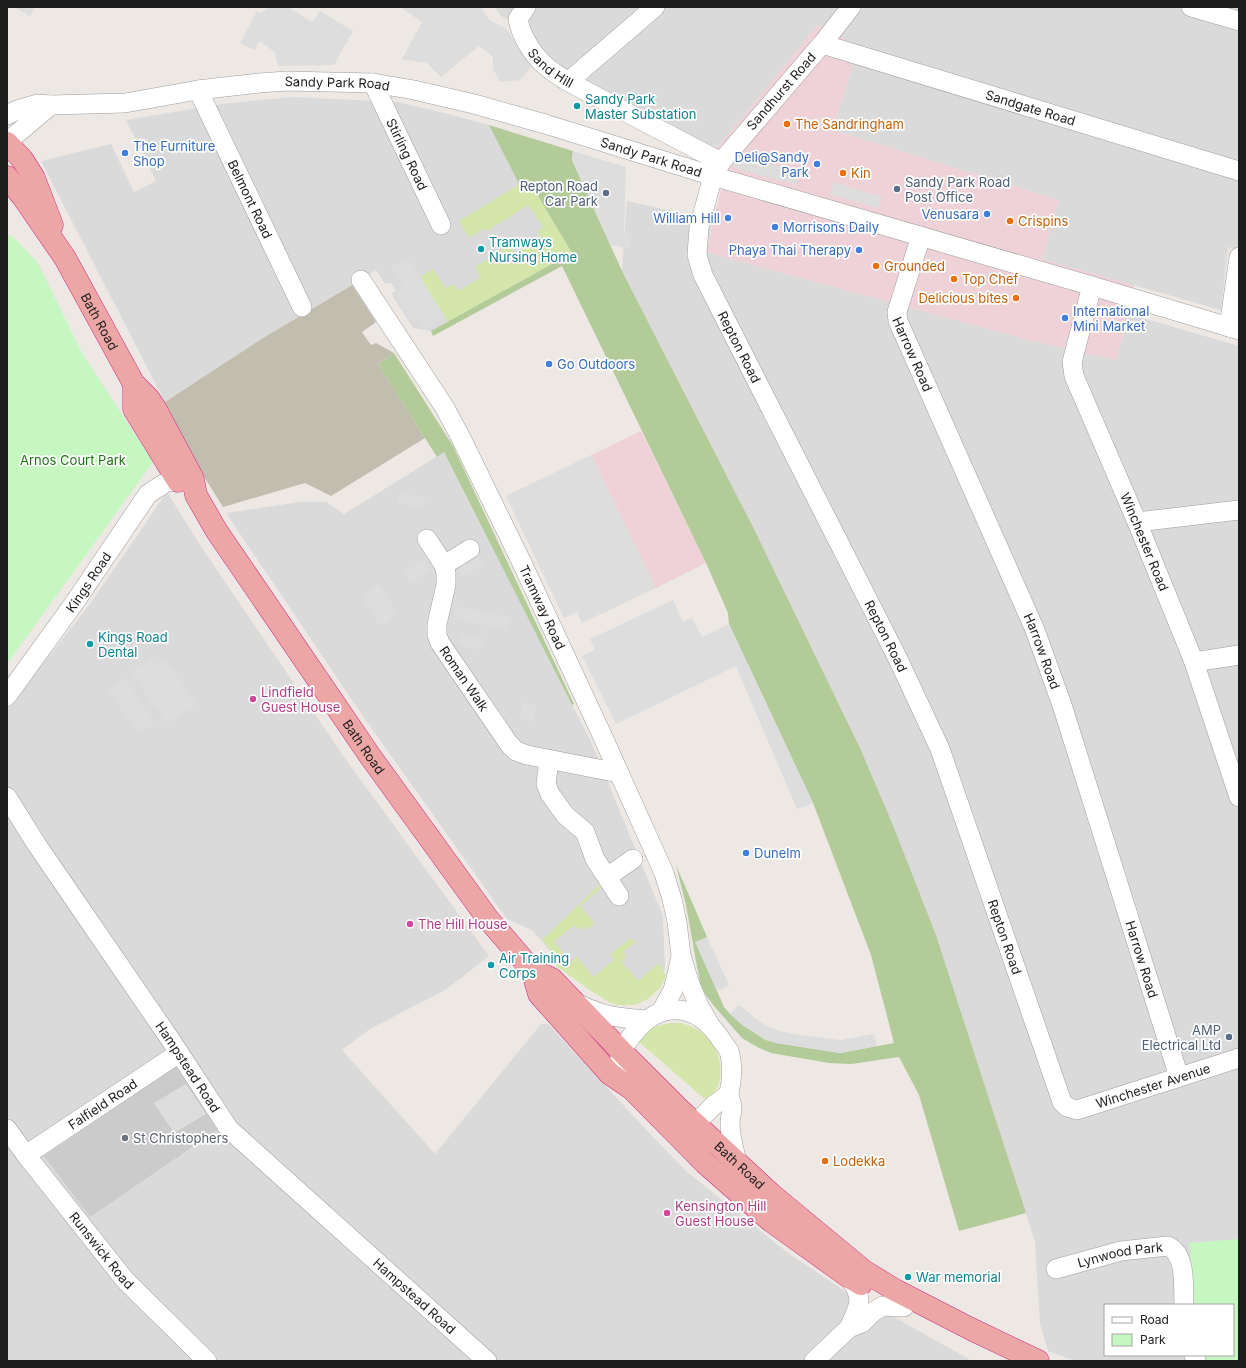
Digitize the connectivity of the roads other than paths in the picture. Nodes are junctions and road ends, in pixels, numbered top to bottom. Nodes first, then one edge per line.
1 (526, 7) edge
2 (655, 7) edge
3 (851, 7) edge
4 (1191, 7) edge
5 (1239, 21) edge
6 (822, 44) junction
7 (569, 81) junction
8 (373, 84) junction
9 (198, 90) junction
10 (51, 105) junction
11 (7, 115) edge
12 (7, 142) edge
13 (717, 169) junction
14 (1239, 171) edge
15 (7, 177) edge
16 (441, 225) dead end
17 (921, 236) junction
18 (1239, 257) edge
19 (65, 258) junction
20 (361, 280) dead end
21 (1092, 286) junction
22 (302, 308) dead end
23 (1234, 329) edge
24 (134, 384) junction
25 (178, 480) junction
26 (196, 495) junction
27 (1239, 510) edge
28 (1138, 522) junction
29 (427, 539) dead end
30 (470, 550) dead end
31 (444, 565) junction
32 (1239, 655) edge
33 (1194, 662) junction
34 (7, 696) edge
35 (549, 760) junction
36 (620, 773) junction
37 (1239, 794) edge
38 (7, 797) edge
39 (633, 859) dead end
40 (607, 878) junction
41 (619, 896) dead end
42 (681, 955) junction
43 (532, 970) junction
44 (572, 1000) junction
45 (653, 1016) junction
46 (710, 1025) junction
47 (622, 1052) junction
48 (179, 1053) junction
49 (1239, 1058) edge
50 (1179, 1077) junction
51 (632, 1090) junction
52 (729, 1094) junction
53 (1068, 1107) joint
54 (696, 1123) junction
55 (7, 1129) edge
56 (680, 1139) junction
57 (26, 1155) junction
58 (737, 1162) junction
59 (1056, 1269) dead end
60 (849, 1277) junction
61 (1184, 1304) edge
62 (904, 1307) junction
63 (849, 1328) junction
64 (974, 1337) junction
65 (1023, 1359) edge
66 (207, 1361) edge
67 (487, 1361) edge
68 (814, 1361) edge

1 - 7 street, Sand Hill
2 - 7 street
3 - 6 street, Sandhurst Road
4 - 5 street
6 - 13 street, Sandhurst Road
6 - 14 street, Sandgate Road
7 - 13 street, Sand Hill
8 - 9 street, Sandy Park Road
8 - 13 street, Sandy Park Road
8 - 16 street, Stirling Road
9 - 10 street, Sandy Park Road
9 - 22 street, Belmont Road
10 - 11 street, Sandy Park Road
10 - 12 street
12 - 19 highway, Bath Road
13 - 17 street, Sandy Park Road
13 - 53 street, Repton Road
15 - 19 highway, Bath Road
17 - 21 street, Sandy Park Road
17 - 50 street, Harrow Road
18 - 23 street
19 - 24 highway, Bath Road
20 - 36 street, Tramway Road
21 - 23 street, Sandy Park Road
21 - 28 street, Winchester Road
24 - 25 highway, Bath Road
24 - 26 highway, Bath Road
25 - 26 highway, Bath Road
25 - 34 street, Kings Road
26 - 43 highway, Bath Road
27 - 28 street
28 - 33 street, Winchester Road
29 - 31 street, Roman Walk
30 - 31 street
31 - 35 street, Roman Walk
32 - 33 street
33 - 37 street, Winchester Road
35 - 36 street, Roman Walk
35 - 40 street
36 - 42 street, Tramway Road
38 - 48 street, Hampstead Road
39 - 40 street
40 - 41 street
42 - 45 street, Tramway Road
42 - 46 street, Tramway Road
43 - 44 highway, Bath Road
43 - 51 highway, Bath Road
44 - 45 street, Tramway Road
44 - 47 highway, Bath Road
45 - 46 street, Tramway Road
45 - 47 street, Tramway Road
46 - 52 street, Tramway Road
47 - 51 street
47 - 54 highway, Bath Road
48 - 57 street, Falfield Road
48 - 67 street, Hampstead Road
49 - 50 street, Winchester Avenue
50 - 53 street, Winchester Avenue
51 - 56 highway, Bath Road
52 - 54 street
52 - 58 street, Tramway Road
54 - 56 street
54 - 58 highway, Bath Road
55 - 57 street, Runswick Road
56 - 60 highway, Bath Road
57 - 66 street, Runswick Road
58 - 64 highway, Bath Road
59 - 61 street, Lynwood Park
60 - 62 highway, Bath Road
60 - 63 street
62 - 63 street
62 - 64 highway, Bath Road
63 - 68 street
64 - 65 highway, Bath Road

